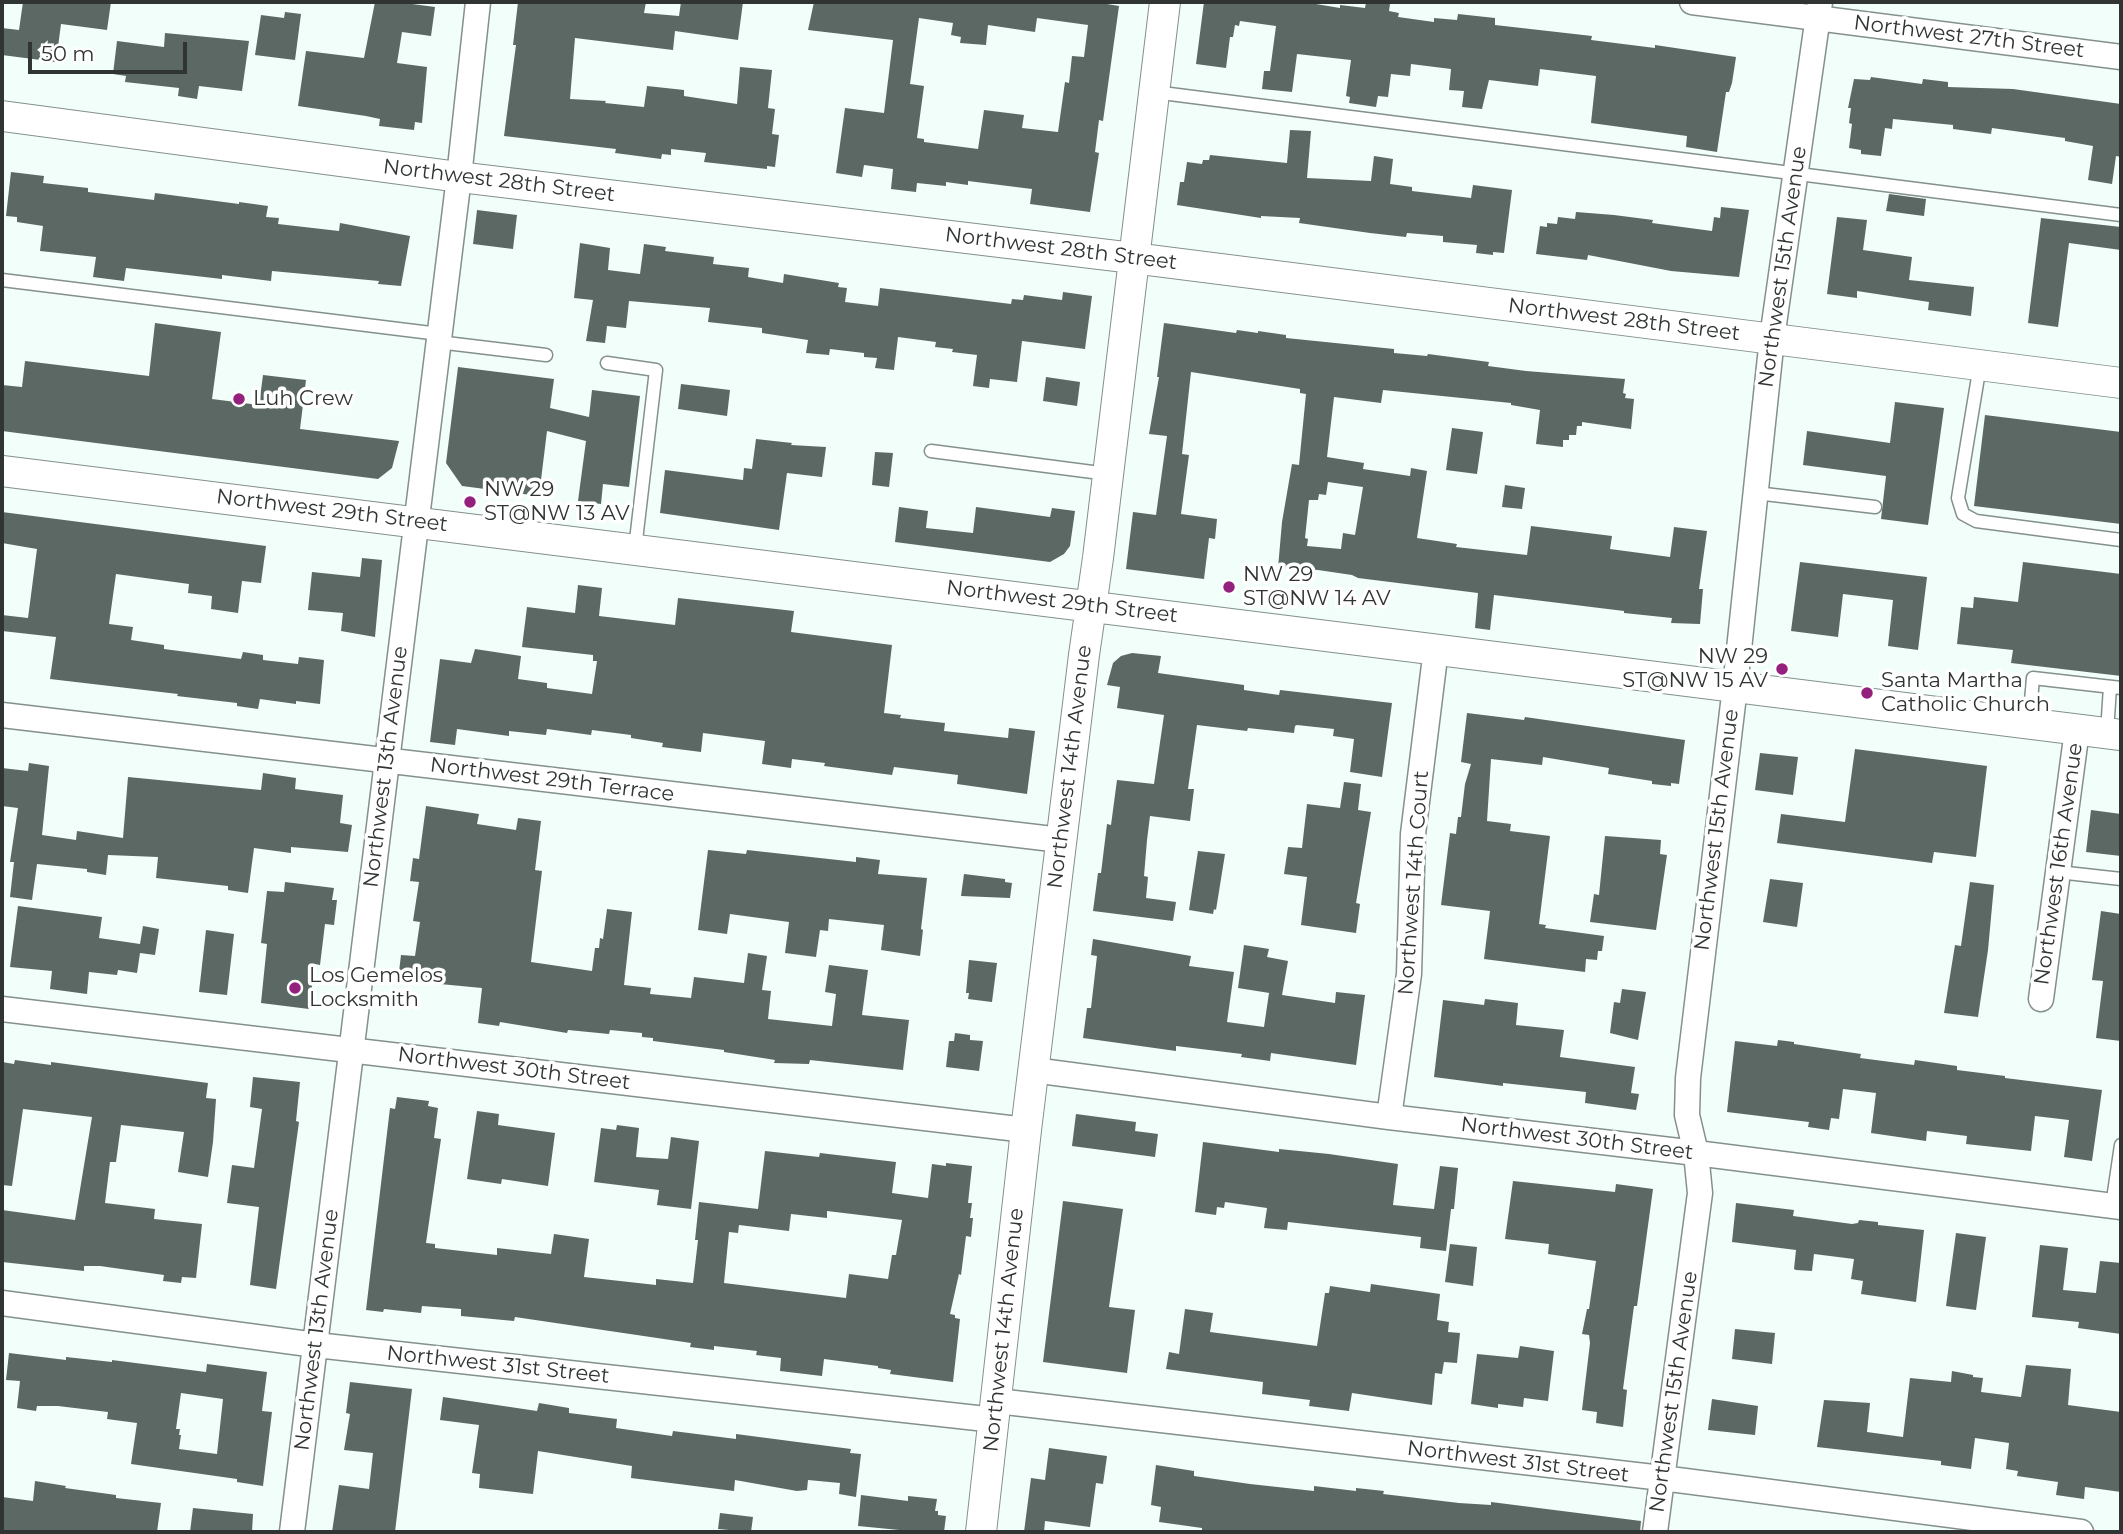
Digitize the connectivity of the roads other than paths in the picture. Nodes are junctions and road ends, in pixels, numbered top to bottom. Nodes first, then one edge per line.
1 (478, 2) edge
2 (1164, 2) edge
3 (1692, 2) edge
4 (1819, 10) edge
5 (2121, 57) edge
6 (1154, 92) junction
7 (2, 116) edge
8 (1795, 174) junction
9 (459, 177) junction
10 (2121, 215) edge
11 (1133, 258) junction
12 (2, 280) edge
13 (438, 338) junction
14 (1772, 338) junction
15 (546, 355) dead end
16 (607, 363) dead end
17 (1980, 365) junction
18 (2121, 383) edge
19 (932, 451) dead end
20 (2, 471) edge
21 (1108, 474) junction
22 (1756, 493) junction
23 (1875, 507) dead end
24 (415, 521) junction
25 (2121, 540) edge
26 (635, 549) junction
27 (1091, 606) junction
28 (1436, 649) junction
29 (1735, 687) junction
30 (2115, 688) edge
31 (2, 715) edge
32 (2029, 724) junction
33 (2077, 730) junction
34 (2114, 734) edge
35 (387, 761) junction
36 (1061, 840) junction
37 (2058, 872) junction
38 (2121, 879) edge
39 (2041, 999) dead end
40 (2, 1009) edge
41 (352, 1050) junction
42 (1033, 1070) junction
43 (1389, 1117) junction
44 (1026, 1130) junction
45 (2121, 1145) edge
46 (1696, 1153) junction
47 (2117, 1206) edge
48 (2, 1303) edge
49 (316, 1345) junction
50 (996, 1411) junction
51 (1662, 1478) junction
52 (292, 1532) edge
53 (981, 1532) edge
54 (1655, 1532) edge
55 (2081, 1532) edge

1 - 9 street, Northwest 13th Avenue
2 - 6 street, Northwest 14th Avenue
3 - 4 street, Northwest 27th Street
4 - 5 street, Northwest 27th Street
4 - 8 street, Northwest 15th Avenue
6 - 8 lane
6 - 11 street, Northwest 14th Avenue
7 - 9 street, Northwest 28th Street
8 - 10 lane
8 - 14 street, Northwest 15th Avenue
9 - 11 street, Northwest 28th Street
9 - 13 street, Northwest 13th Avenue
11 - 14 street, Northwest 28th Street
11 - 21 street, Northwest 14th Avenue
12 - 13 lane
13 - 15 lane
13 - 24 street, Northwest 13th Avenue
14 - 17 street, Northwest 28th Street
14 - 22 street, Northwest 15th Avenue
16 - 26 lane
17 - 18 street, Northwest 28th Street
17 - 25 lane
19 - 21 lane
20 - 24 street, Northwest 29th Street
21 - 27 street, Northwest 14th Avenue
22 - 23 lane
22 - 29 street, Northwest 15th Avenue
24 - 26 street, Northwest 29th Street
24 - 35 street, Northwest 13th Avenue
26 - 27 street, Northwest 29th Street
27 - 28 street, Northwest 29th Street
27 - 36 street, Northwest 14th Avenue
28 - 29 street, Northwest 29th Street
28 - 43 street, Northwest 14th Court
29 - 32 street, Northwest 29th Street
29 - 46 street, Northwest 15th Avenue
30 - 32 lane
30 - 34 lane
31 - 35 street, Northwest 29th Terrace
32 - 33 street, Northwest 29th Street
33 - 34 street, Northwest 29th Street
33 - 37 street, Northwest 16th Avenue
35 - 36 street, Northwest 29th Terrace
35 - 41 street, Northwest 13th Avenue
36 - 42 street, Northwest 14th Avenue
37 - 38 lane
37 - 39 street, Northwest 16th Avenue
40 - 41 street, Northwest 30th Street
41 - 44 street, Northwest 30th Street
41 - 49 street, Northwest 13th Avenue
42 - 43 street, Northwest 30th Street
42 - 44 street, Northwest 14th Avenue
43 - 46 street, Northwest 30th Street
44 - 50 street, Northwest 14th Avenue
45 - 47 lane
46 - 47 street, Northwest 30th Street
46 - 51 street, Northwest 15th Avenue
48 - 49 street, Northwest 31st Street
49 - 50 street, Northwest 31st Street
49 - 52 street, Northwest 13th Avenue
50 - 51 street, Northwest 31st Street
50 - 53 street, Northwest 14th Avenue
51 - 54 street, Northwest 15th Avenue
51 - 55 street, Northwest 31st Street

